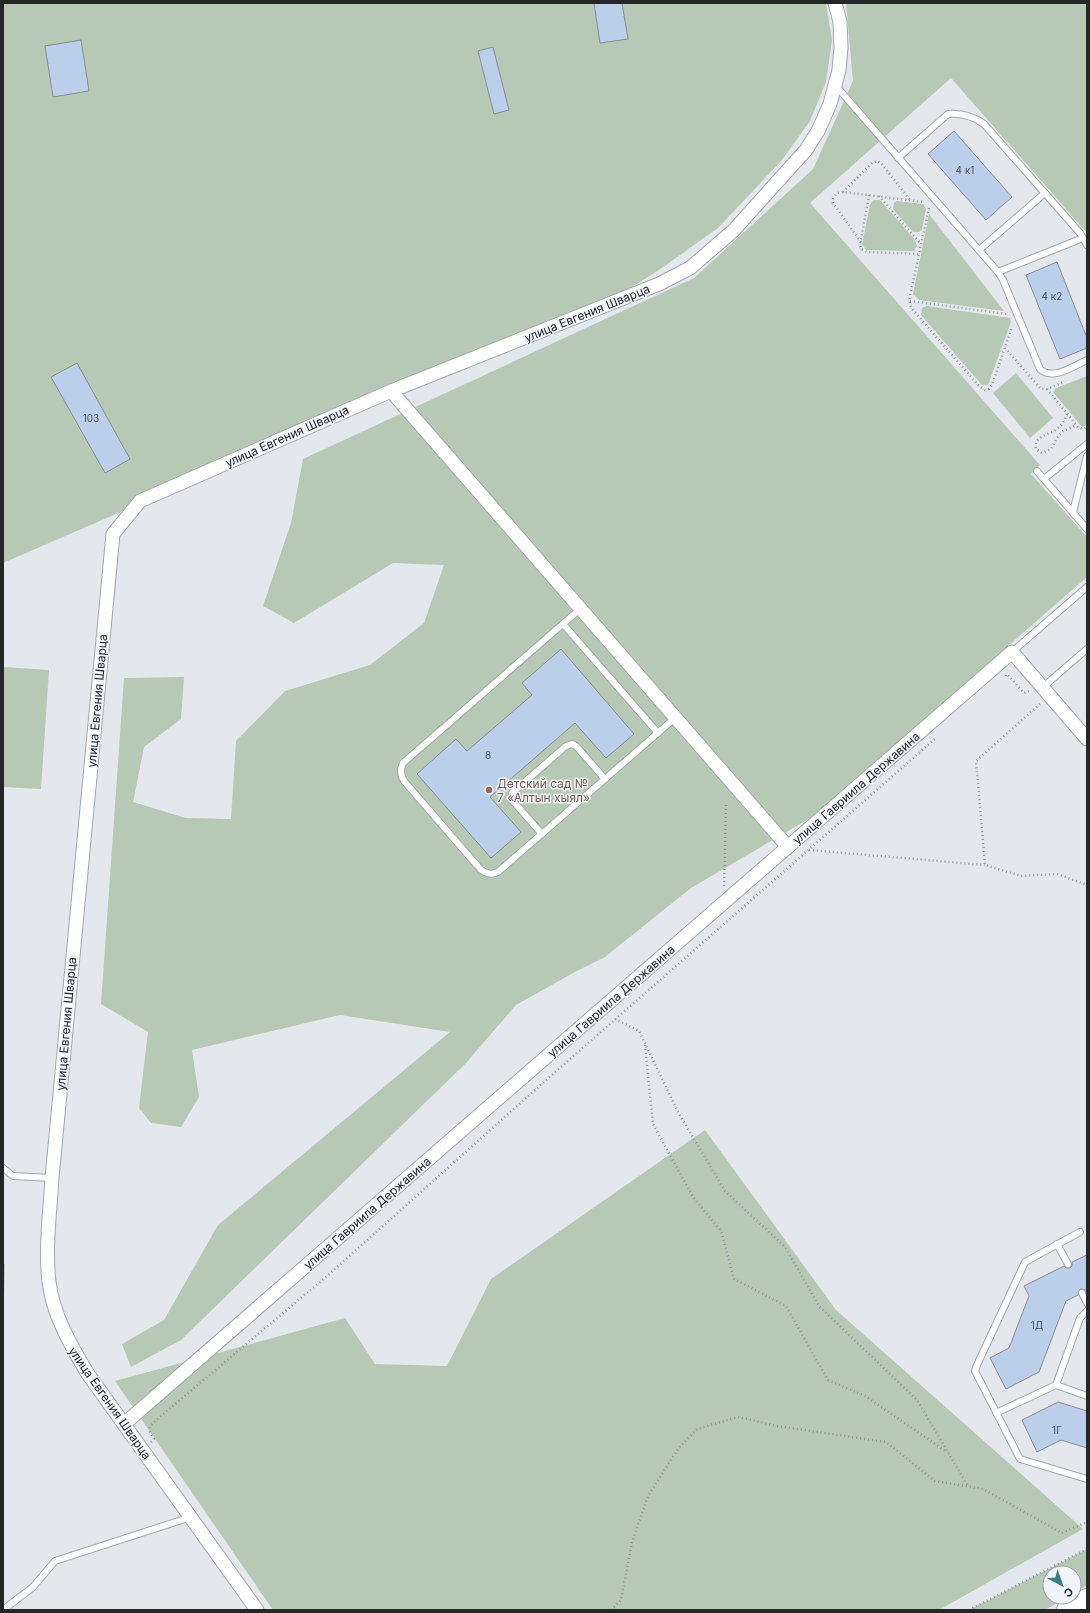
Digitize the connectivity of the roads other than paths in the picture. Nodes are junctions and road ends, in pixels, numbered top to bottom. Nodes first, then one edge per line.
1 (835, 3) edge
2 (836, 86) junction
3 (898, 158) junction
4 (1045, 193) junction
5 (1083, 238) junction
6 (1087, 245) edge
7 (979, 250) junction
8 (998, 272) junction
9 (1087, 360) edge
10 (391, 391) junction
11 (1087, 444) edge
12 (1087, 456) edge
13 (1037, 471) dead end
14 (1044, 480) junction
15 (1073, 512) junction
16 (1087, 529) edge
17 (1087, 587) edge
18 (580, 609) junction
19 (563, 624) junction
20 (1087, 649) edge
21 (1012, 652) junction
22 (1043, 688) junction
23 (675, 718) junction
24 (658, 733) junction
25 (1087, 738) edge
26 (605, 779) junction
27 (542, 834) junction
28 (788, 847) junction
29 (3, 1168) edge
30 (52, 1178) junction
31 (1080, 1232) dead end
32 (1057, 1244) junction
33 (1068, 1264) dead end
34 (1082, 1293) dead end
35 (1087, 1303) edge
36 (1087, 1311) edge
37 (1056, 1385) junction
38 (1087, 1396) edge
39 (996, 1413) junction
40 (124, 1424) junction
41 (1087, 1479) edge
42 (191, 1517) junction
43 (1087, 1593) edge
44 (1075, 1606) edge
45 (3, 1610) edge
46 (257, 1610) edge

1 - 2 street, улица Евгения Шварца
2 - 3 lane
2 - 10 street, улица Евгения Шварца
3 - 4 lane
3 - 7 lane
4 - 5 lane
4 - 7 lane
5 - 6 lane
5 - 8 lane
7 - 8 lane
8 - 9 lane
10 - 18 street
10 - 30 street, улица Евгения Шварца
11 - 14 lane
12 - 15 lane
13 - 14 lane
14 - 15 lane
15 - 16 lane
17 - 21 lane
18 - 19 lane
18 - 23 street
19 - 24 lane
19 - 27 lane
20 - 22 lane
21 - 22 street
21 - 28 street, улица Гавриила Державина
22 - 25 street
23 - 24 lane
23 - 28 street
24 - 26 lane
26 - 27 lane
26 - 27 lane
28 - 40 street, улица Гавриила Державина
29 - 30 lane
30 - 40 street, улица Евгения Шварца
31 - 32 lane
32 - 33 lane
32 - 39 lane
34 - 35 lane
36 - 37 lane
37 - 38 lane
37 - 39 lane
39 - 41 lane
40 - 42 street, улица Евгения Шварца
42 - 45 lane
42 - 46 street, улица Евгения Шварца
43 - 44 street

